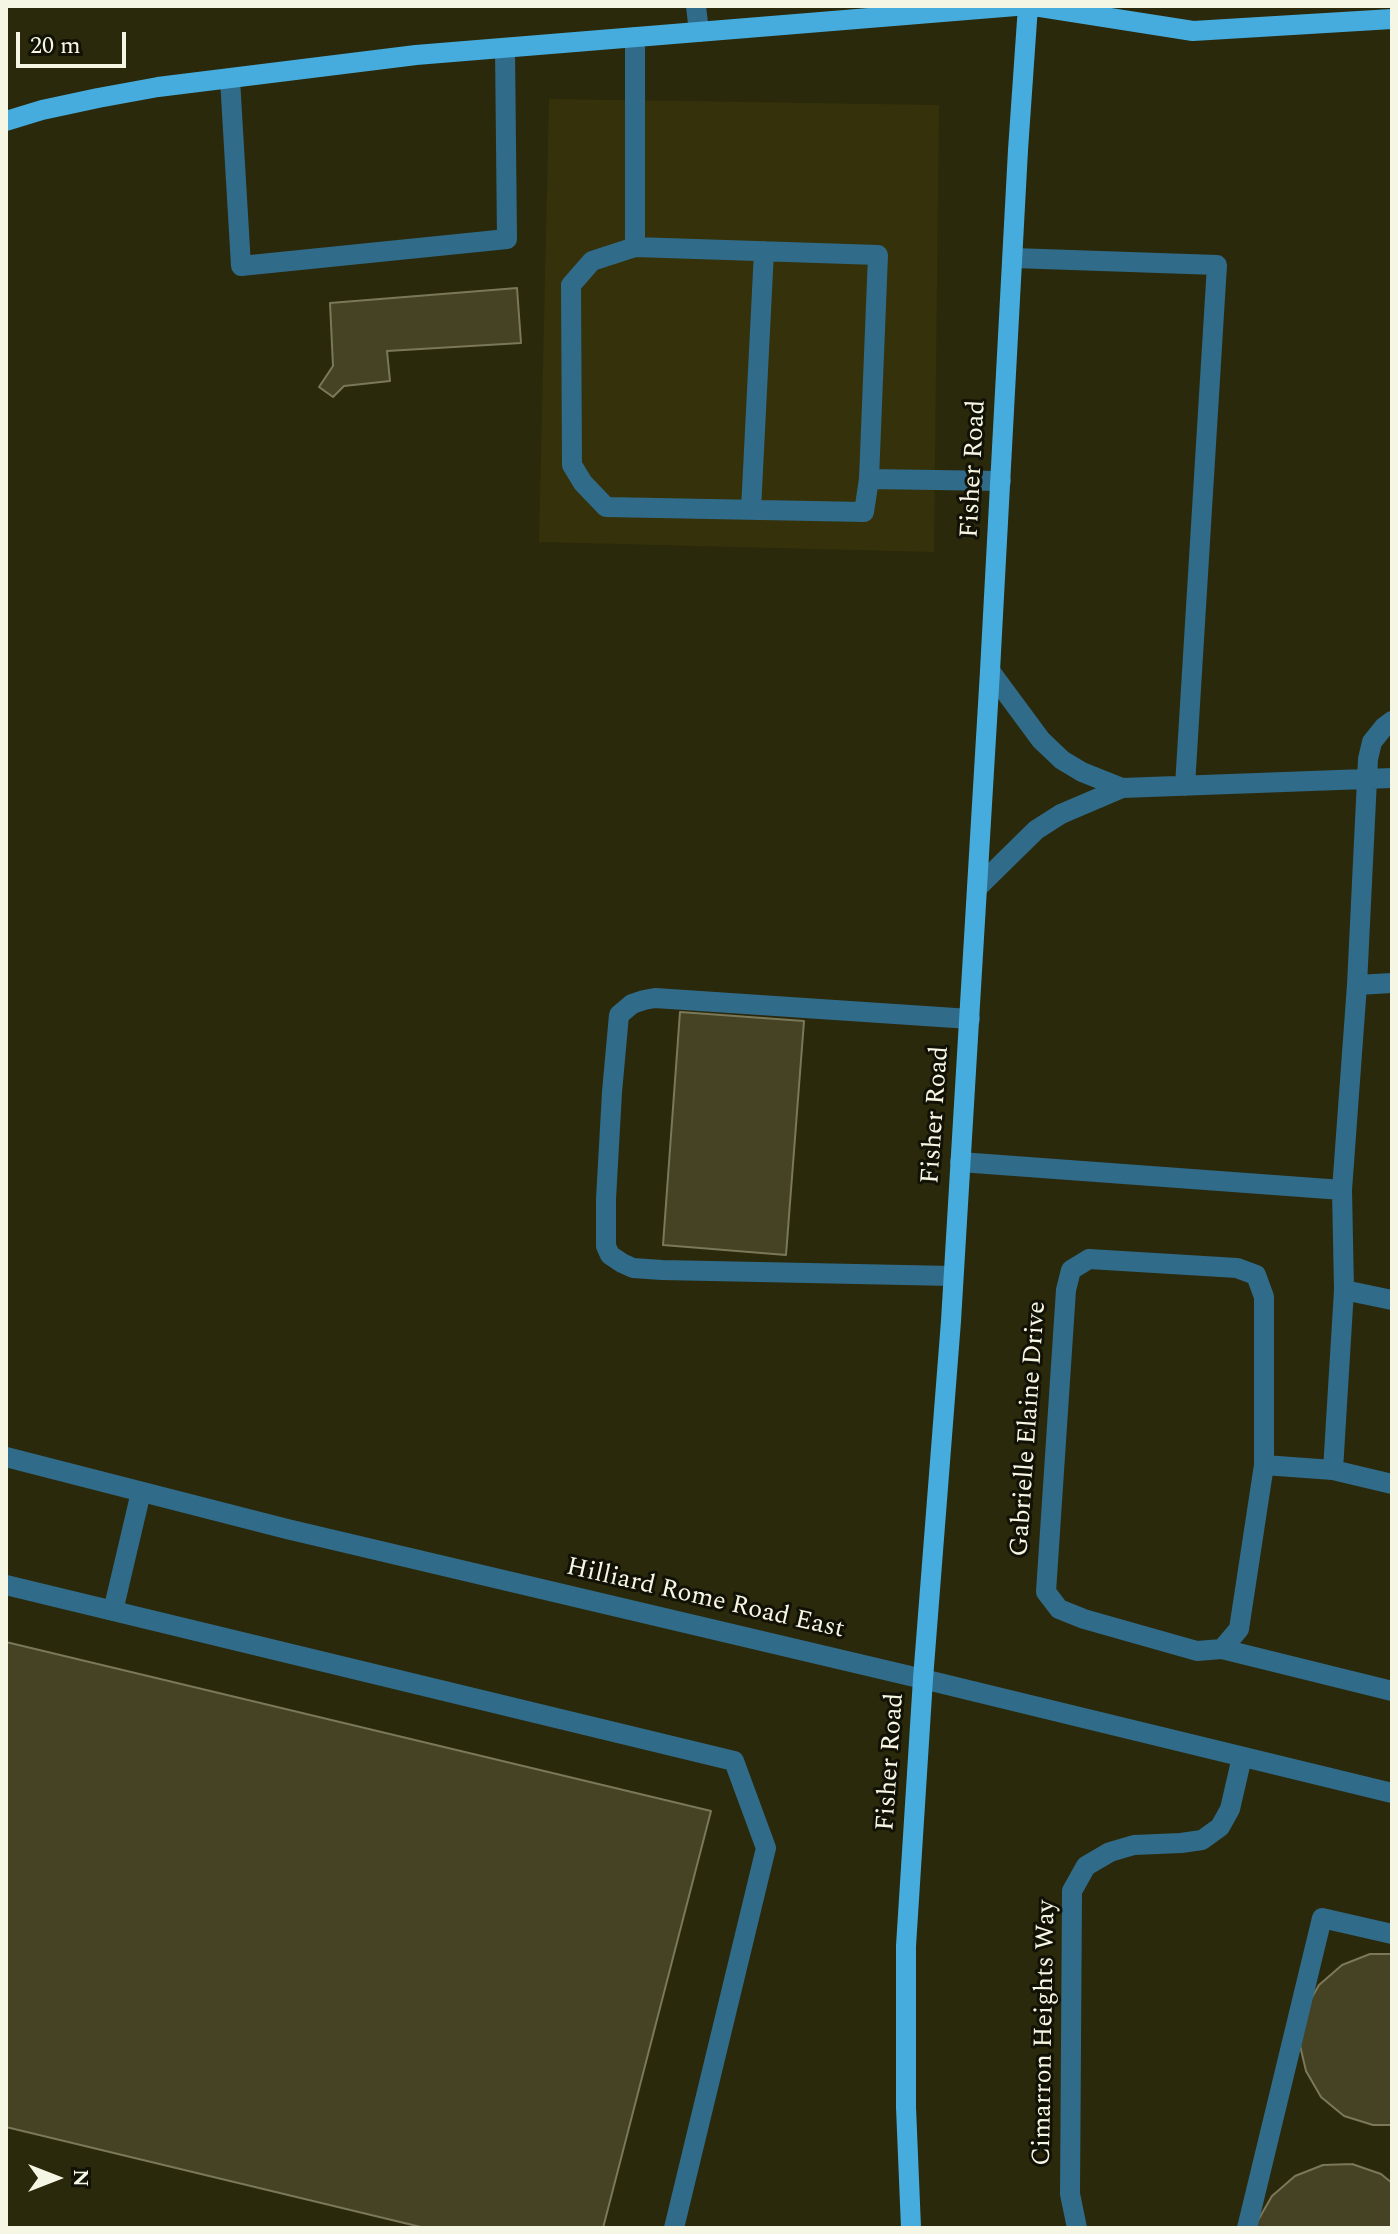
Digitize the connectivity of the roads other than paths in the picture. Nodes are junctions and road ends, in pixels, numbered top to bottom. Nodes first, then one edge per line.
1 (696, 6) edge
2 (1016, 6) edge
3 (1031, 6) edge
4 (938, 9) edge
5 (1392, 19) edge
6 (699, 32) junction
7 (635, 37) junction
8 (505, 48) junction
9 (230, 79) junction
10 (6, 121) edge
11 (635, 247) junction
12 (764, 251) junction
13 (1013, 258) junction
14 (869, 479) junction
15 (1001, 481) junction
16 (751, 510) junction
17 (990, 671) junction
18 (1392, 721) edge
19 (1392, 778) edge
20 (1366, 779) junction
21 (1185, 786) junction
22 (1122, 788) junction
23 (977, 888) junction
24 (1392, 983) edge
25 (1357, 985) junction
26 (970, 1019) junction
27 (960, 1162) junction
28 (1342, 1190) junction
29 (953, 1276) junction
30 (1344, 1290) junction
31 (1392, 1300) edge
32 (6, 1457) edge
33 (1264, 1465) junction
34 (1333, 1470) junction
35 (1392, 1484) edge
36 (141, 1492) junction
37 (6, 1585) edge
38 (113, 1611) junction
39 (1222, 1649) junction
40 (923, 1679) junction
41 (1392, 1691) edge
42 (1242, 1757) junction
43 (1392, 1793) edge
44 (1392, 1934) edge
45 (674, 2228) edge
46 (911, 2228) edge
47 (1077, 2228) edge
48 (1247, 2228) edge

1 - 6 street
2 - 4 main road
3 - 5 main road
3 - 13 main road, Fisher Road
4 - 6 main road
6 - 7 main road
7 - 8 main road
7 - 11 street
8 - 9 main road
8 - 9 street
9 - 10 main road
11 - 12 street
11 - 16 street
12 - 14 street
12 - 16 street
13 - 15 main road, Fisher Road
13 - 21 street
14 - 15 street
14 - 16 street
15 - 17 main road, Fisher Road
17 - 22 street
17 - 23 main road, Fisher Road
18 - 20 street
19 - 20 street
20 - 21 street
20 - 25 street
21 - 22 street
22 - 23 street
23 - 26 main road, Fisher Road
24 - 25 street
25 - 28 street
26 - 27 main road, Fisher Road
26 - 29 street
27 - 28 street
27 - 29 main road, Fisher Road
28 - 30 street
29 - 40 main road, Fisher Road
30 - 31 street
30 - 34 street
32 - 36 street, Hilliard Rome Road East
33 - 34 street
33 - 39 street, Gabrielle Elaine Drive
33 - 39 street, Gabrielle Elaine Drive
34 - 35 street
36 - 38 street
36 - 40 street, Hilliard Rome Road East
37 - 38 street
38 - 45 street
39 - 41 street
40 - 42 street, Hilliard Rome Road East
40 - 46 main road, Fisher Road
42 - 43 street, Hilliard Rome Road East
42 - 47 street, Cimarron Heights Way
44 - 48 street

